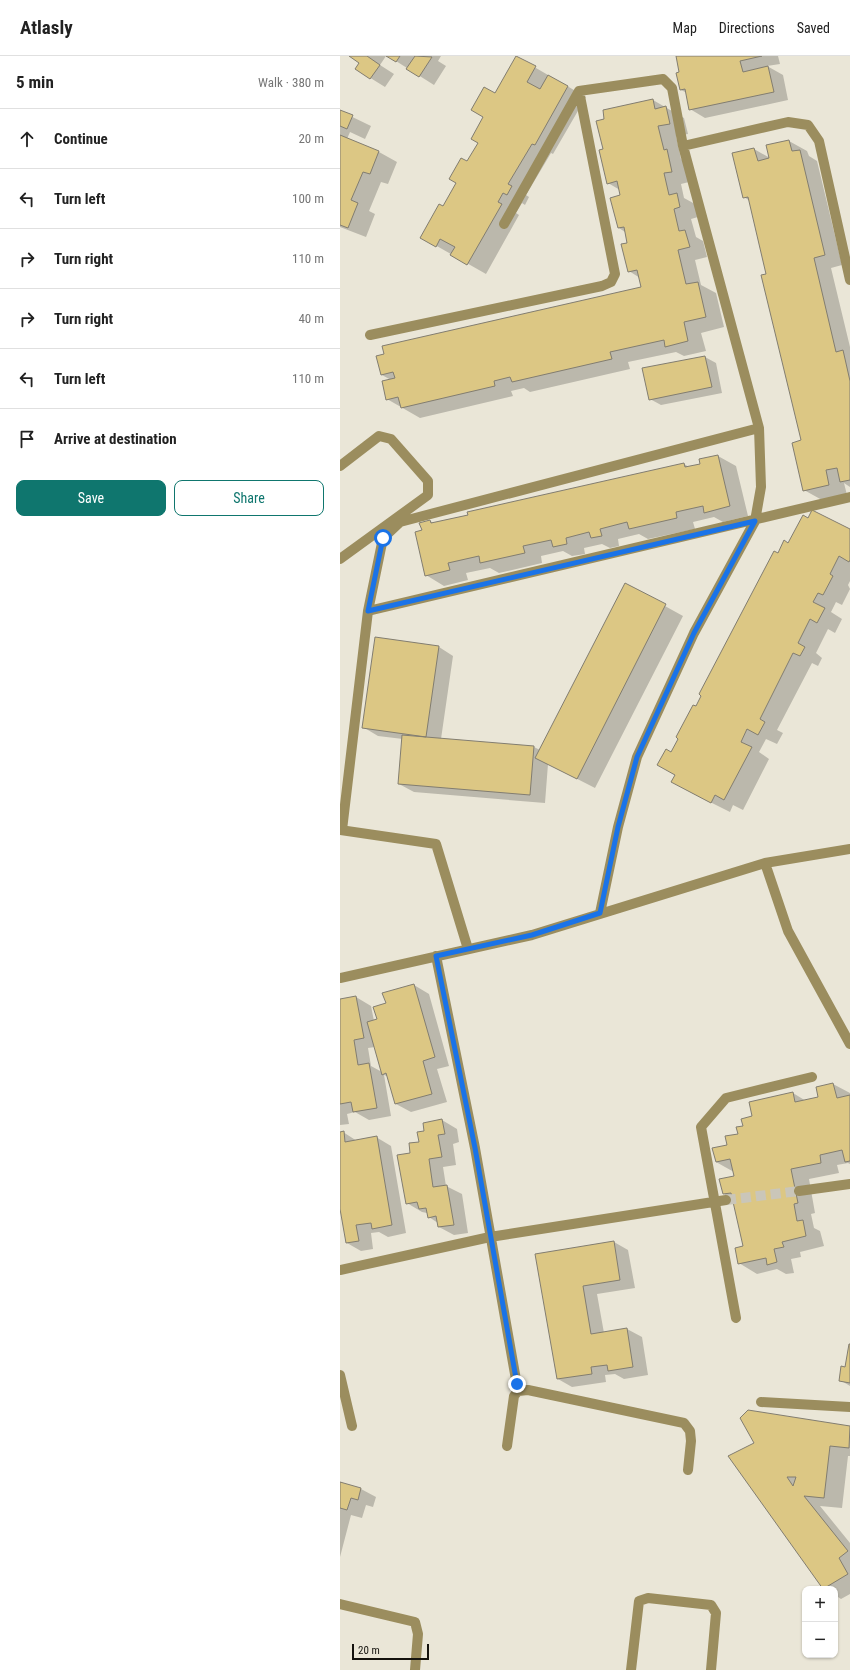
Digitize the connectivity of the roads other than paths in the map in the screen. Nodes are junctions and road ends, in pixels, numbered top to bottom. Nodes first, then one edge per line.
1 (579, 92) junction
2 (683, 146) junction
3 (504, 224) dead end
4 (850, 280) edge
5 (370, 335) dead end
6 (759, 428) junction
7 (340, 466) edge
8 (850, 497) edge
9 (755, 521) junction
10 (340, 558) edge
11 (368, 611) junction
12 (341, 830) edge
13 (850, 849) edge
14 (765, 863) junction
15 (600, 913) junction
16 (468, 949) junction
17 (436, 956) junction
18 (340, 978) edge
19 (850, 1044) edge
20 (812, 1077) dead end
21 (850, 1184) edge
22 (799, 1190) tunnel mouth
23 (726, 1200) tunnel mouth
24 (714, 1202) junction
25 (490, 1237) junction
26 (340, 1270) edge
27 (736, 1318) dead end
28 (340, 1375) edge
29 (518, 1391) junction
30 (761, 1402) dead end
31 (850, 1407) edge
32 (352, 1426) dead end
33 (507, 1446) dead end
34 (688, 1470) dead end
35 (340, 1604) edge
36 (415, 1670) edge
37 (631, 1670) edge
38 (711, 1670) edge

1 - 2 street
1 - 3 street
1 - 5 street
2 - 4 street
2 - 6 street
6 - 9 street
6 - 11 street
7 - 10 street
8 - 9 street
9 - 11 street
9 - 15 street
11 - 12 street
12 - 16 street
13 - 14 street
14 - 15 street
14 - 19 street
15 - 16 street
16 - 17 street
17 - 18 street
17 - 25 street
20 - 24 street
21 - 22 street
23 - 24 street
24 - 25 street
24 - 27 street
25 - 26 street
25 - 29 street
28 - 32 street
29 - 33 street
29 - 34 street
30 - 31 street
35 - 36 street
37 - 38 street

